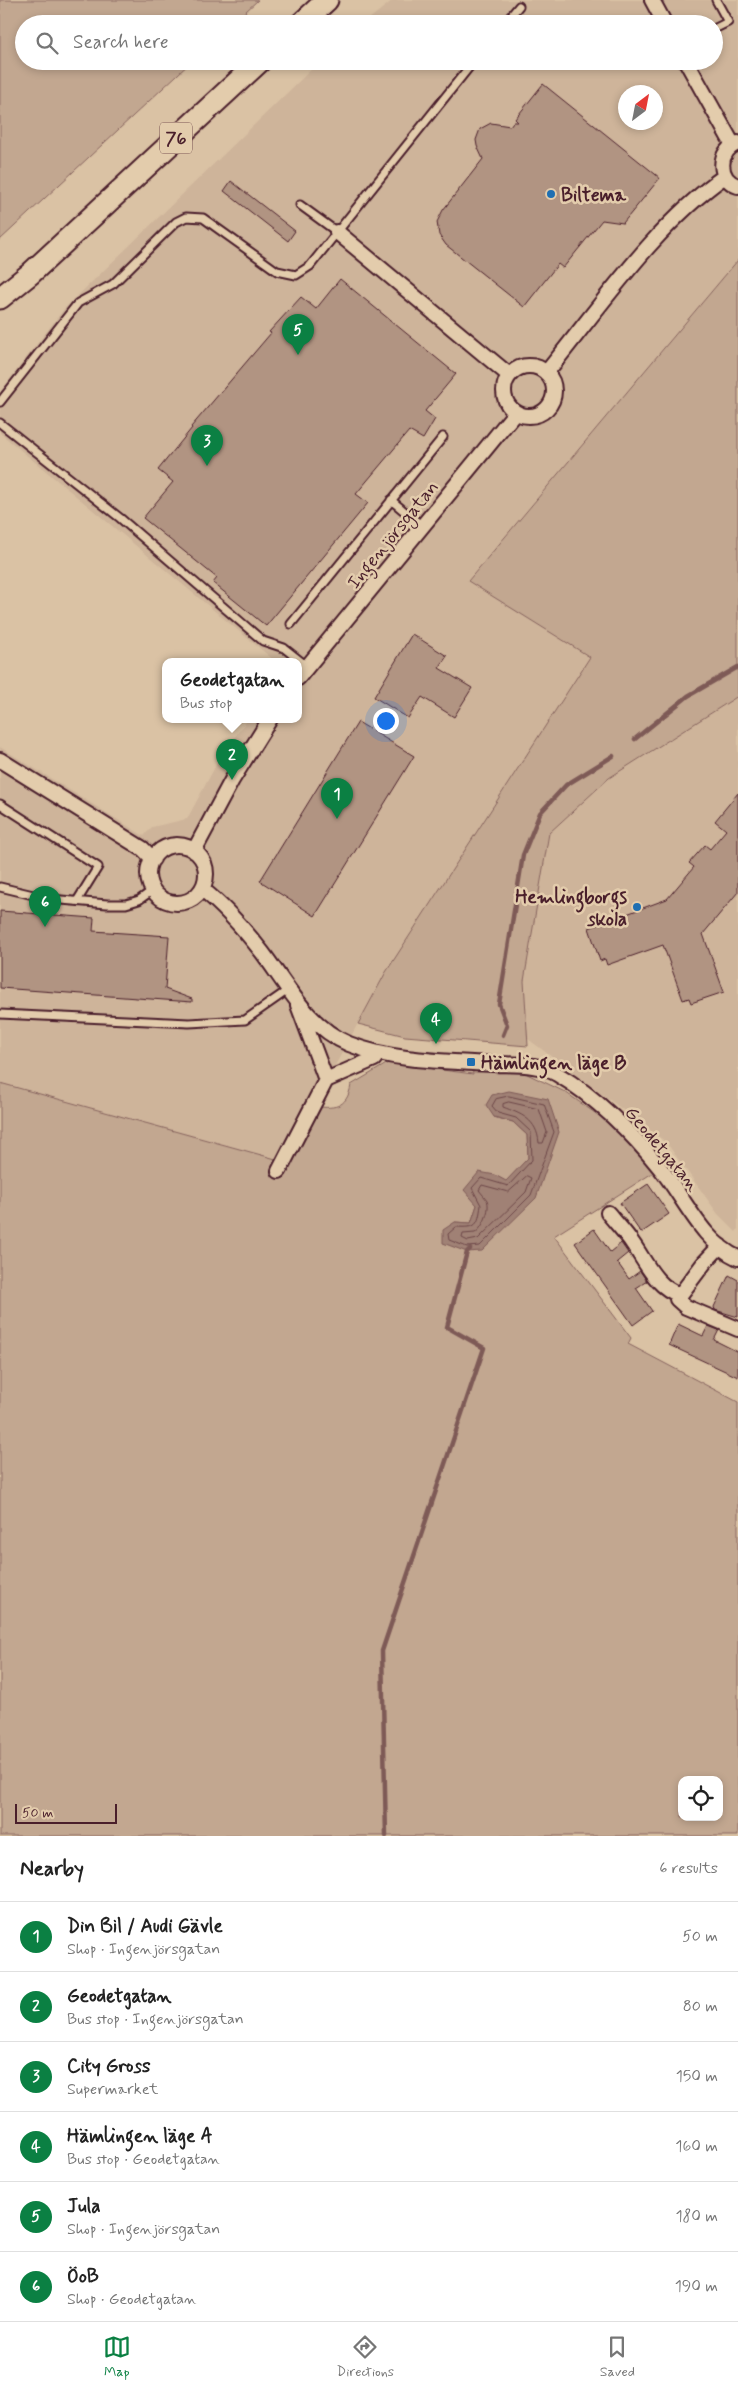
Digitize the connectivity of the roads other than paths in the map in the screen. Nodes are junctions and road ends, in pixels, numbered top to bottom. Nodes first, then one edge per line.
1 (327, 0) edge
2 (716, 0) edge
3 (655, 1) edge
4 (519, 6) dead end
5 (310, 15) edge
6 (512, 15) edge
7 (661, 15) edge
8 (723, 24) edge
9 (250, 70) edge
10 (467, 70) edge
11 (691, 70) edge
12 (735, 144) edge
13 (725, 176) junction
14 (738, 186) edge
15 (300, 205) dead end
16 (93, 215) junction
17 (337, 232) junction
18 (0, 287) edge
19 (0, 298) edge
20 (546, 373) junction
21 (508, 375) junction
22 (0, 402) edge
23 (515, 413) junction
24 (0, 423) edge
25 (443, 437) dead end
26 (391, 500) junction
27 (422, 526) junction
28 (291, 624) dead end
29 (297, 658) edge
30 (302, 662) edge
31 (308, 667) junction
32 (302, 674) edge
33 (268, 723) edge
34 (0, 760) edge
35 (0, 804) edge
36 (194, 851) junction
37 (153, 859) junction
38 (0, 887) edge
39 (202, 889) junction
40 (153, 890) junction
41 (77, 902) junction
42 (288, 990) junction
43 (298, 1004) junction
44 (0, 1014) edge
45 (378, 1053) junction
46 (326, 1080) junction
47 (279, 1171) dead end
48 (608, 1213) dead end
49 (720, 1246) junction
50 (738, 1258) edge
51 (680, 1295) junction
52 (738, 1329) edge

1 - 5 main road
2 - 8 lane
3 - 7 street
4 - 6 lane
9 - 16 main road, 76
10 - 17 lane
11 - 12 street
12 - 13 street
13 - 14 street
13 - 20 street
15 - 17 lane
16 - 18 main road, 76
16 - 19 main road, 76
17 - 21 street
17 - 22 lane
20 - 21 street
20 - 23 street
21 - 23 street
23 - 27 street, Ingenjörsgatan
24 - 29 lane
25 - 26 lane
26 - 27 lane
26 - 28 lane
27 - 31 street, Ingenjörsgatan
30 - 31 lane
31 - 32 street, Ingenjörsgatan
33 - 36 street
34 - 37 street
35 - 41 lane
36 - 37 street
36 - 39 street
37 - 40 street
38 - 41 lane
39 - 40 street
39 - 42 street, Geodetgatan
40 - 41 lane
42 - 43 street, Geodetgatan
42 - 44 lane
43 - 45 street, Geodetgatan
43 - 46 street
45 - 46 street
45 - 49 street, Geodetgatan
46 - 47 street
48 - 51 street
49 - 50 street, Geodetgatan
49 - 51 street
51 - 52 street

